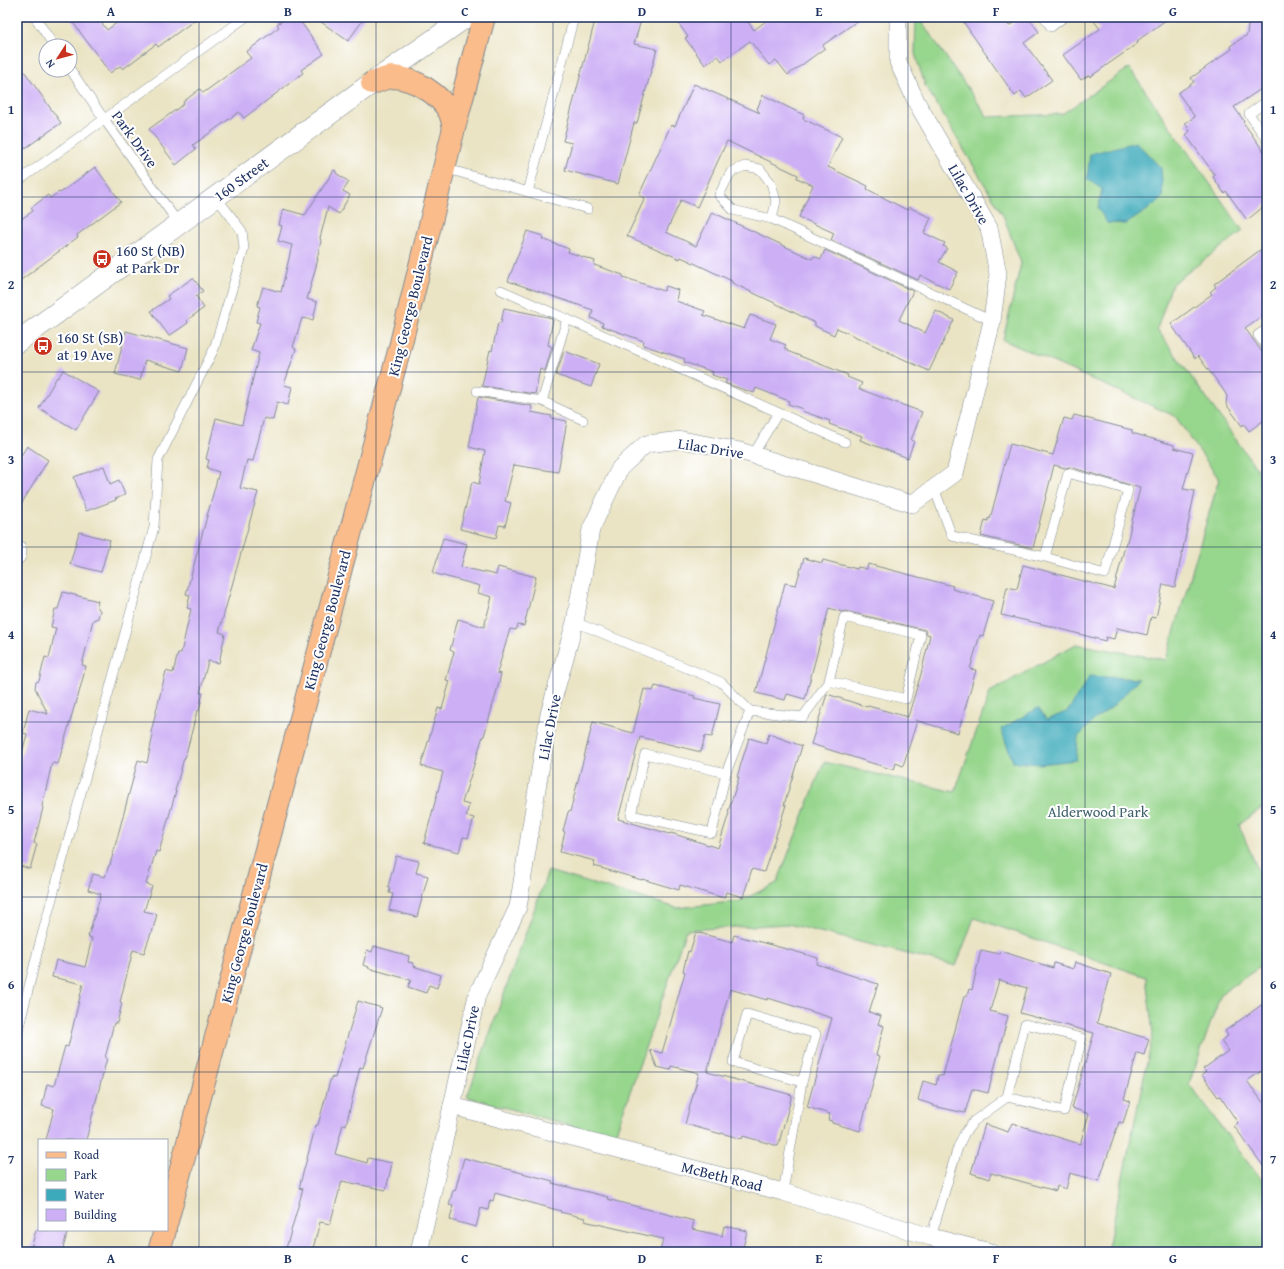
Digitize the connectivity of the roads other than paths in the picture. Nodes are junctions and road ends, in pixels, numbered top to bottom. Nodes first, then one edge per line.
1 (35, 17) edge
2 (246, 17) edge
3 (466, 17) edge
4 (484, 17) edge
5 (574, 17) edge
6 (898, 17) edge
7 (1044, 17) edge
8 (1064, 17) edge
9 (49, 38) edge
10 (76, 78) edge
11 (372, 83) junction
12 (1267, 101) edge
13 (104, 119) junction
14 (454, 128) junction
15 (1267, 140) edge
16 (444, 168) junction
17 (17, 182) edge
18 (528, 192) junction
19 (216, 197) junction
20 (588, 209) dead end
21 (772, 219) junction
22 (179, 224) junction
23 (501, 290) dead end
24 (567, 319) junction
25 (992, 321) junction
26 (1267, 329) edge
27 (17, 342) edge
28 (1267, 347) edge
29 (477, 391) dead end
30 (542, 401) junction
31 (778, 413) junction
32 (583, 420) dead end
33 (845, 442) dead end
34 (753, 455) junction
35 (934, 488) junction
36 (17, 548) edge
37 (17, 556) edge
38 (1045, 558) junction
39 (575, 622) junction
40 (829, 681) junction
41 (750, 711) junction
42 (726, 773) junction
43 (17, 1035) edge
44 (802, 1082) junction
45 (1008, 1097) junction
46 (452, 1106) junction
47 (783, 1192) junction
48 (168, 1217) edge
49 (165, 1231) edge
50 (931, 1237) junction
51 (159, 1252) edge
52 (419, 1252) edge
53 (990, 1252) edge

1 - 9 lane
2 - 13 lane
3 - 11 street, 160 Street
4 - 14 main road, King George Boulevard
5 - 18 lane
6 - 25 street, Lilac Drive
7 - 8 lane
10 - 13 lane, Park Drive
11 - 14 main road
11 - 19 street, 160 Street
12 - 15 lane
13 - 17 lane
13 - 22 lane, Park Drive
14 - 16 main road, King George Boulevard
16 - 18 lane
16 - 48 main road, King George Boulevard
18 - 20 lane
19 - 22 street, 160 Street
19 - 43 lane
21 - 21 lane
21 - 25 lane
22 - 27 street, 160 Street
23 - 24 lane
24 - 30 lane
24 - 31 lane
25 - 35 street, Lilac Drive
26 - 28 lane
29 - 30 lane
30 - 32 lane
31 - 33 lane
31 - 34 lane
34 - 35 street, Lilac Drive
34 - 39 street, Lilac Drive
35 - 38 lane
36 - 37 street
38 - 38 lane
39 - 41 lane
39 - 46 street, Lilac Drive
40 - 40 lane
40 - 41 lane
41 - 42 lane
42 - 42 lane
44 - 44 lane
44 - 47 lane
45 - 45 lane
45 - 50 lane
46 - 47 street, McBeth Road
46 - 52 street, Lilac Drive
47 - 50 street, McBeth Road
49 - 51 main road
50 - 53 street, McBeth Road

